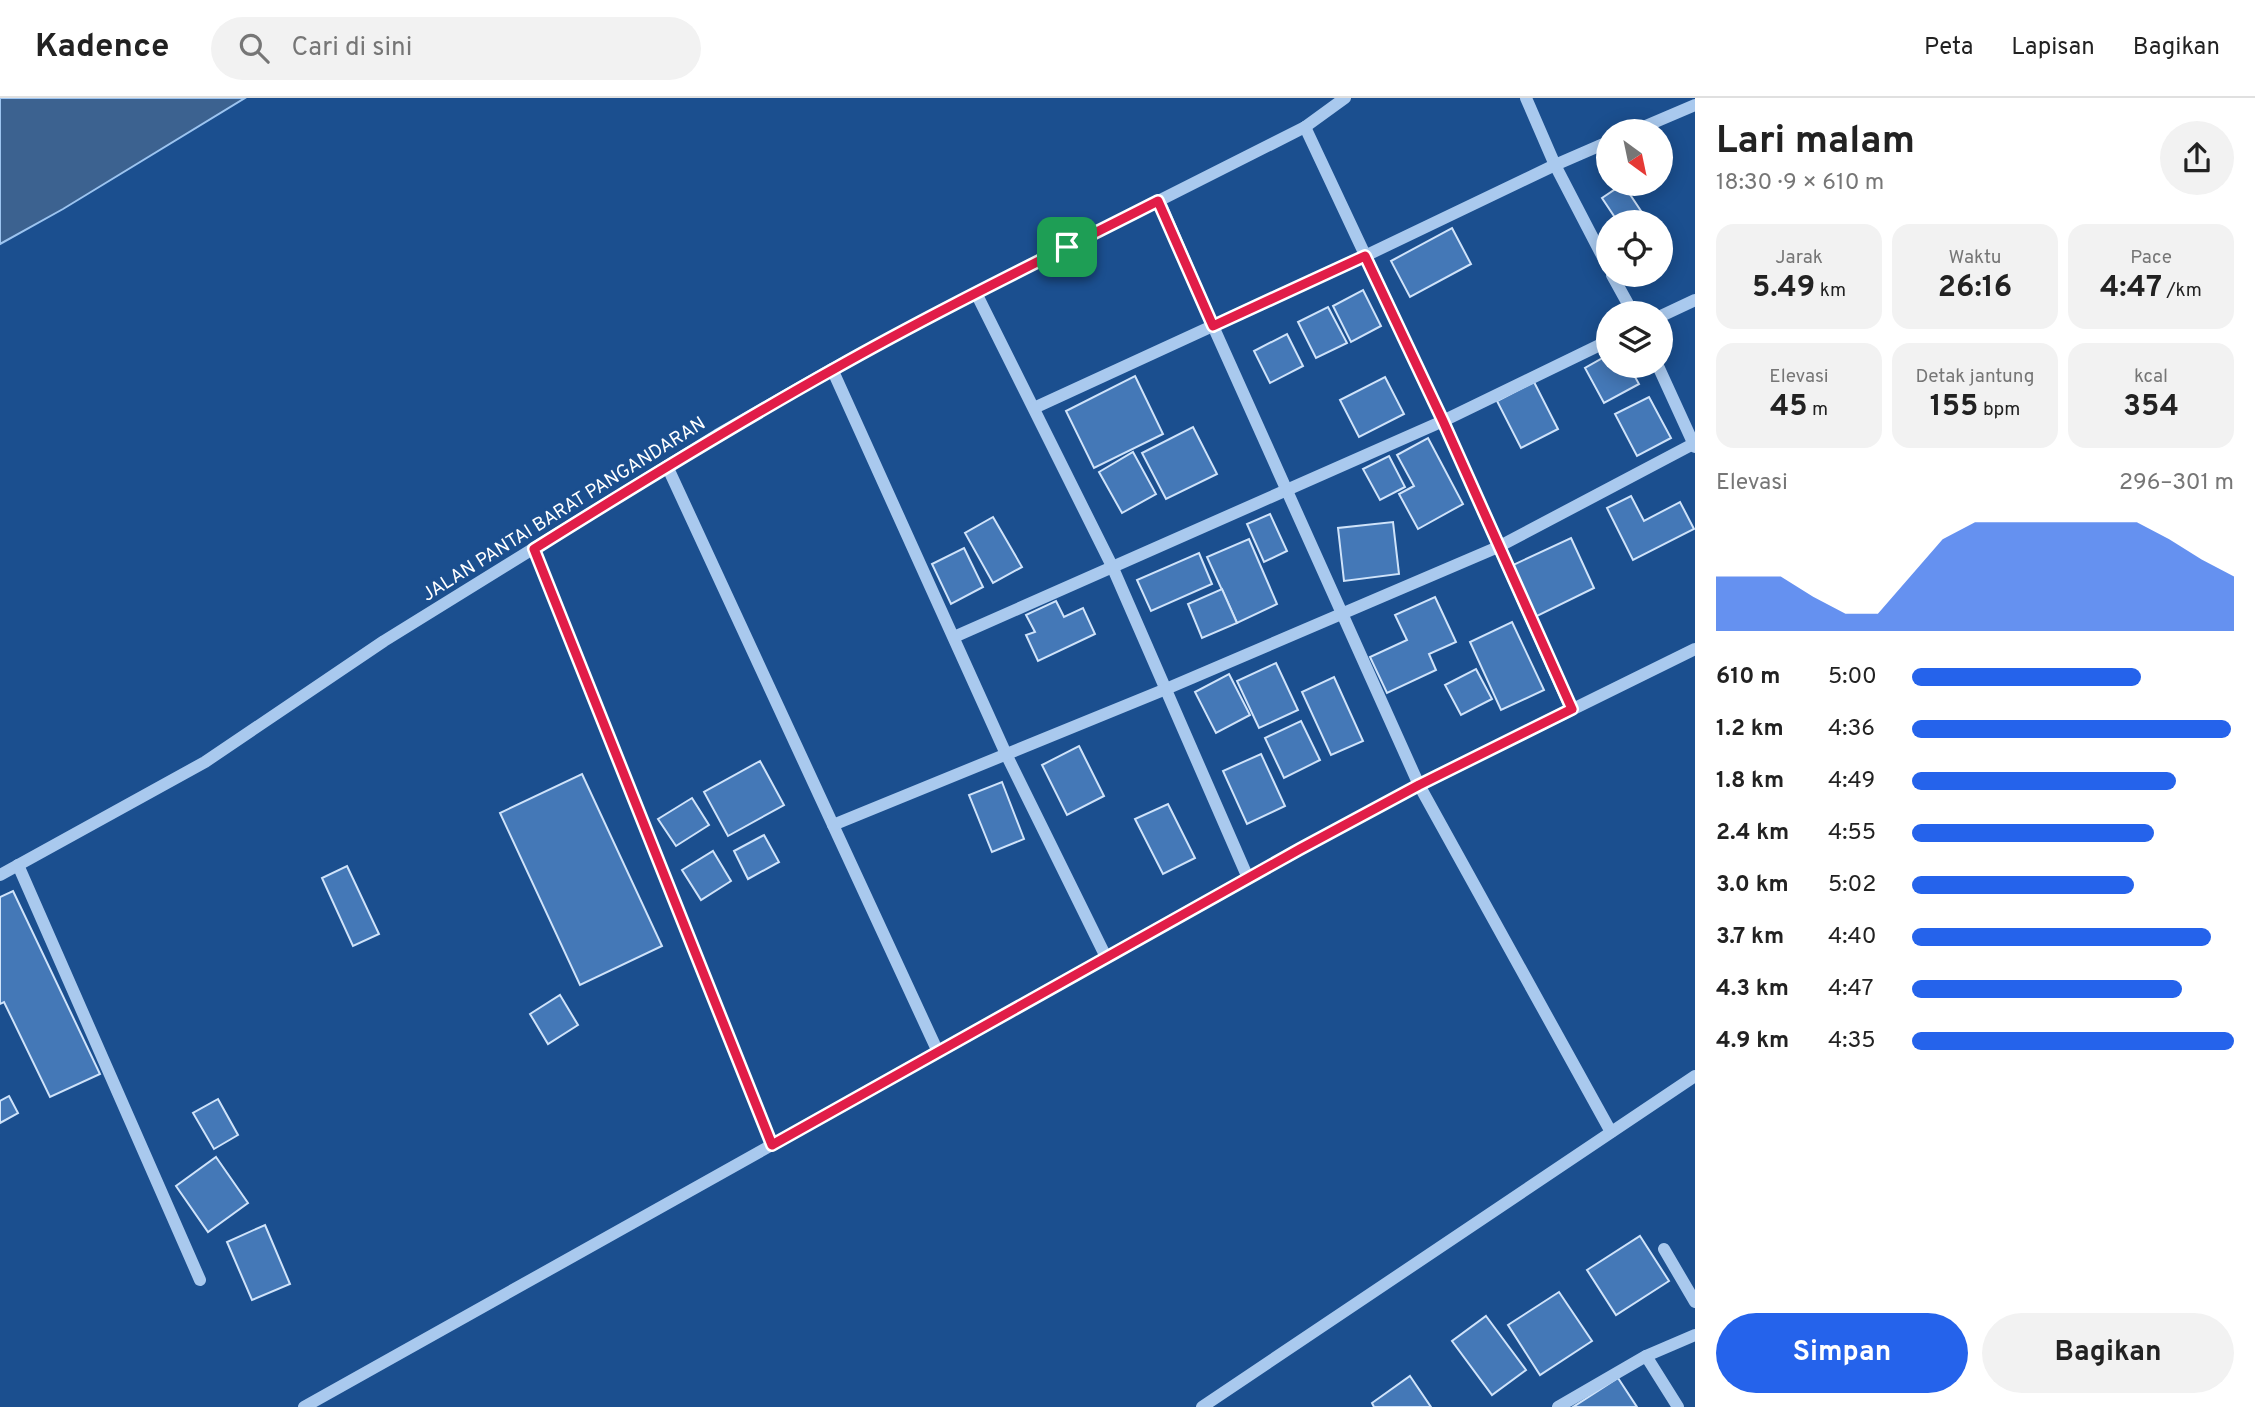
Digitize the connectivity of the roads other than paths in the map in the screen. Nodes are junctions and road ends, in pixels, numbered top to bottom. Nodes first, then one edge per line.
1 (1345, 98) edge
2 (1526, 98) edge
3 (1695, 105) edge
4 (1662, 119) edge
5 (1305, 127) junction
6 (1596, 147) edge
7 (1555, 165) junction
8 (1158, 201) junction
9 (1596, 244) edge
10 (1365, 256) junction
11 (976, 293) junction
12 (1695, 300) edge
13 (1673, 310) edge
14 (1213, 326) junction
15 (1596, 347) edge
16 (832, 369) junction
17 (1664, 378) edge
18 (1034, 408) junction
19 (1443, 421) junction
20 (1695, 444) edge
21 (667, 466) junction
22 (1286, 490) junction
23 (1498, 547) junction
24 (534, 549) junction
25 (1112, 566) junction
26 (1341, 613) junction
27 (954, 637) junction
28 (1695, 649) edge
29 (1166, 689) junction
30 (1572, 709) junction
31 (1006, 754) junction
32 (1419, 785) junction
33 (833, 825) junction
34 (18, 865) junction
35 (0, 875) edge
36 (1248, 878) junction
37 (1106, 957) junction
38 (938, 1052) junction
39 (1695, 1076) edge
40 (1611, 1132) junction
41 (772, 1145) junction
42 (1664, 1249) dead end
43 (200, 1280) dead end
44 (1695, 1302) edge
45 (1695, 1335) edge
46 (1646, 1356) junction
47 (304, 1407) edge
48 (1202, 1407) edge
49 (1558, 1407) edge
50 (1678, 1407) edge

1 - 5 street, JALAN PANTAI BARAT PANGANDARAN
2 - 7 street
3 - 4 street
5 - 8 street, JALAN PANTAI BARAT PANGANDARAN
5 - 10 street
6 - 7 street
7 - 9 street
7 - 10 street
8 - 11 street, JALAN PANTAI BARAT PANGANDARAN
8 - 14 street
10 - 14 street
10 - 19 street
11 - 16 street, JALAN PANTAI BARAT PANGANDARAN
11 - 18 street
12 - 13 street
14 - 18 street
14 - 22 street
15 - 19 street
16 - 21 street, JALAN PANTAI BARAT PANGANDARAN
16 - 27 street
17 - 20 street
18 - 25 street
19 - 22 street
19 - 23 street
20 - 23 street
21 - 24 street, JALAN PANTAI BARAT PANGANDARAN
21 - 33 street
22 - 25 street
22 - 26 street
23 - 26 street
23 - 30 street
24 - 34 street, JALAN PANTAI BARAT PANGANDARAN
24 - 41 street
25 - 27 street
25 - 29 street
26 - 29 street
26 - 32 street
27 - 31 street
28 - 30 street
29 - 31 street
29 - 36 street
30 - 32 street
31 - 33 street
31 - 37 street
32 - 36 street
32 - 40 street
33 - 38 street
34 - 35 street, JALAN PANTAI BARAT PANGANDARAN
34 - 43 street
36 - 37 street
37 - 38 street
38 - 41 street
39 - 40 street
40 - 48 street
41 - 47 street
42 - 44 street
45 - 46 street
46 - 49 street
46 - 50 street

